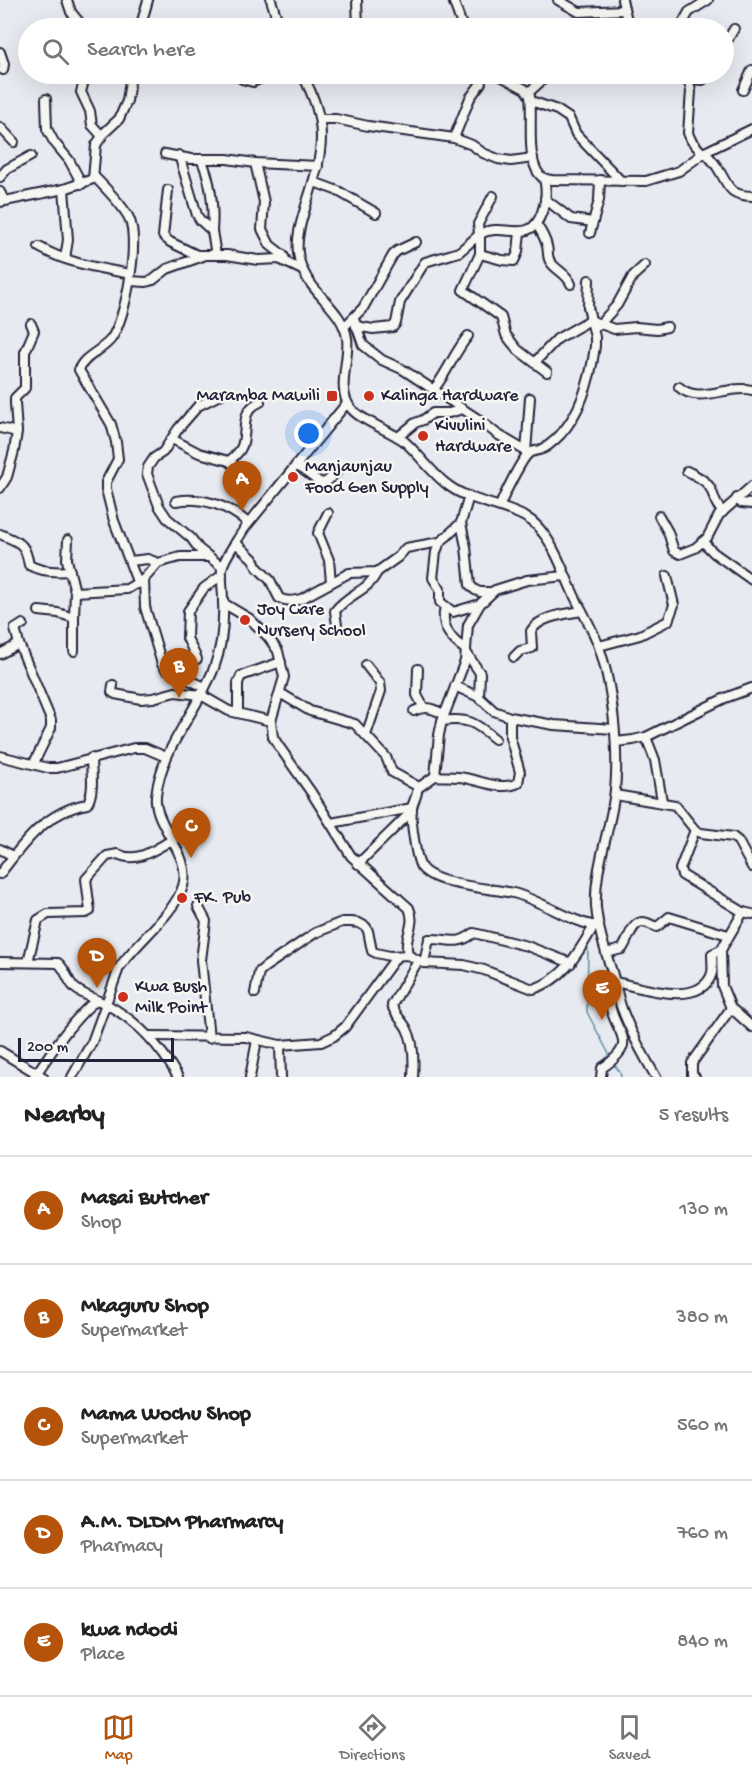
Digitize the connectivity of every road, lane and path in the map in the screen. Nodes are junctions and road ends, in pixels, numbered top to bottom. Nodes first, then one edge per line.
1 (67, 0) edge
2 (148, 0) edge
3 (271, 0) edge
4 (357, 0) edge
5 (453, 0) edge
6 (558, 0) edge
7 (622, 0) edge
8 (708, 0) edge
9 (624, 10) junction
10 (76, 18) edge
11 (143, 18) edge
12 (277, 18) edge
13 (358, 18) edge
14 (459, 18) edge
15 (626, 18) edge
16 (686, 18) edge
17 (0, 52) edge
18 (3, 70) dead end
19 (752, 70) edge
20 (83, 84) edge
21 (130, 84) edge
22 (307, 84) edge
23 (481, 84) edge
24 (518, 84) edge
25 (540, 84) edge
26 (690, 84) edge
27 (743, 90) dead end
28 (529, 97) junction
29 (46, 99) dead end
30 (321, 120) junction
31 (0, 127) edge
32 (752, 129) edge
33 (102, 136) junction
34 (454, 138) junction
35 (14, 142) dead end
36 (165, 153) dead end
37 (704, 153) junction
38 (179, 155) junction
39 (31, 156) dead end
40 (533, 158) junction
41 (201, 159) junction
42 (255, 163) junction
43 (318, 166) junction
44 (94, 176) junction
45 (0, 177) edge
46 (544, 178) junction
47 (600, 180) junction
48 (621, 181) junction
49 (314, 182) junction
50 (82, 184) junction
51 (64, 189) junction
52 (168, 190) dead end
53 (0, 192) edge
54 (493, 196) dead end
55 (752, 196) edge
56 (545, 199) junction
57 (2, 201) edge
58 (376, 213) dead end
59 (593, 222) junction
60 (536, 225) junction
61 (212, 231) junction
62 (520, 232) junction
63 (590, 233) dead end
64 (479, 234) junction
65 (416, 242) dead end
66 (39, 247) dead end
67 (480, 254) junction
68 (216, 255) junction
69 (203, 256) junction
70 (65, 258) junction
71 (285, 261) junction
72 (645, 265) dead end
73 (302, 270) junction
74 (130, 277) junction
75 (589, 280) dead end
76 (571, 284) dead end
77 (590, 321) junction
78 (355, 323) junction
79 (31, 324) dead end
80 (599, 325) junction
81 (344, 327) junction
82 (667, 327) dead end
83 (468, 336) dead end
84 (535, 362) junction
85 (547, 372) dead end
86 (679, 387) dead end
87 (434, 389) junction
88 (752, 390) edge
89 (220, 395) dead end
90 (530, 398) dead end
91 (260, 402) dead end
92 (348, 403) junction
93 (463, 409) junction
94 (0, 429) edge
95 (17, 432) junction
96 (398, 437) junction
97 (172, 440) junction
98 (527, 452) junction
99 (229, 461) junction
100 (296, 465) junction
101 (687, 471) dead end
102 (336, 473) dead end
103 (245, 474) dead end
104 (1, 483) edge
105 (752, 486) edge
106 (469, 496) junction
107 (737, 498) junction
108 (176, 501) dead end
109 (752, 504) edge
110 (500, 506) junction
111 (328, 513) dead end
112 (723, 513) junction
113 (658, 516) dead end
114 (248, 523) junction
115 (461, 523) junction
116 (0, 534) edge
117 (68, 540) dead end
118 (440, 542) junction
119 (703, 542) junction
120 (237, 544) junction
121 (209, 557) junction
122 (130, 561) junction
123 (158, 563) junction
124 (70, 571) junction
125 (222, 571) junction
126 (377, 572) junction
127 (565, 576) junction
128 (667, 576) dead end
129 (752, 580) edge
130 (141, 582) junction
131 (331, 582) junction
132 (75, 592) junction
133 (492, 592) junction
134 (223, 603) junction
135 (480, 604) junction
136 (445, 606) junction
137 (39, 611) dead end
138 (582, 611) junction
139 (74, 618) junction
140 (23, 624) dead end
141 (337, 625) dead end
142 (19, 644) junction
143 (599, 646) junction
144 (74, 651) dead end
145 (466, 651) junction
146 (0, 654) edge
147 (514, 657) dead end
148 (197, 659) dead end
149 (281, 662) junction
150 (366, 665) dead end
151 (418, 669) dead end
152 (112, 685) dead end
153 (455, 686) junction
154 (205, 687) junction
155 (752, 688) edge
156 (280, 693) junction
157 (201, 695) junction
158 (478, 697) junction
159 (424, 708) junction
160 (414, 711) dead end
161 (238, 713) junction
162 (443, 717) junction
163 (510, 717) junction
164 (272, 721) junction
165 (614, 729) junction
166 (366, 735) junction
167 (646, 737) junction
168 (495, 740) dead end
169 (616, 742) junction
170 (0, 756) edge
171 (166, 757) junction
172 (91, 758) junction
173 (34, 763) junction
174 (435, 776) junction
175 (418, 788) junction
176 (615, 795) junction
177 (662, 801) junction
178 (411, 809) junction
179 (331, 822) junction
180 (695, 830) junction
181 (172, 840) junction
182 (0, 849) edge
183 (13, 856) junction
184 (358, 864) junction
185 (752, 867) edge
186 (0, 874) edge
187 (198, 906) dead end
188 (748, 913) edge
189 (596, 926) junction
190 (728, 935) junction
191 (721, 950) junction
192 (606, 953) junction
193 (408, 954) junction
194 (397, 956) junction
195 (0, 962) edge
196 (28, 962) junction
197 (421, 962) junction
198 (571, 963) junction
199 (615, 982) junction
200 (617, 992) junction
201 (255, 993) dead end
202 (96, 1000) junction
203 (106, 1005) junction
204 (731, 1008) junction
205 (752, 1027) edge
206 (149, 1036) junction
207 (209, 1038) junction
208 (257, 1040) junction
209 (280, 1045) junction
210 (0, 1051) edge
211 (38, 1076) edge
212 (72, 1077) edge
213 (178, 1077) edge
214 (250, 1077) edge
215 (281, 1077) edge
216 (413, 1077) edge
217 (601, 1077) edge
218 (656, 1077) edge
219 (695, 1077) edge

1 - 10 street
2 - 11 street
3 - 12 street
4 - 13 street
5 - 14 street
6 - 9 street
7 - 9 street
8 - 16 street
9 - 15 street
17 - 18 street
19 - 27 street
20 - 33 street
21 - 33 street
22 - 30 street
23 - 34 street
24 - 28 street
25 - 28 street
26 - 37 street
28 - 40 street
28 - 48 street
29 - 50 street
30 - 34 street
30 - 43 street
31 - 35 street
32 - 37 street
33 - 44 street
34 - 40 street
36 - 38 street
37 - 48 street
37 - 55 street
38 - 41 street
38 - 61 street
39 - 45 street
40 - 46 street
41 - 42 street
41 - 61 street
42 - 43 street
42 - 71 street
43 - 49 street
44 - 50 street
44 - 74 street
46 - 47 street
46 - 56 street
47 - 48 street
47 - 59 street
49 - 58 street
49 - 73 street
50 - 51 street
51 - 57 street
51 - 70 street
52 - 69 street
53 - 57 street
54 - 64 street
56 - 59 street
56 - 60 street
59 - 63 street
60 - 62 street
60 - 76 street
61 - 68 street
62 - 64 street
62 - 67 street
64 - 67 street
64 - 78 street
65 - 78 street
66 - 70 street
67 - 84 street
68 - 69 street
68 - 71 street
69 - 74 street
70 - 74 street
71 - 73 street
72 - 80 street
73 - 81 street
74 - 122 street
75 - 77 street
77 - 80 street
77 - 84 street
77 - 98 street
78 - 81 street
78 - 87 street
79 - 95 street
80 - 82 street
81 - 92 street
83 - 87 street
84 - 85 street
86 - 88 street
87 - 93 street
89 - 97 street
90 - 98 street
91 - 99 street
92 - 96 street
92 - 100 street
93 - 96 street
93 - 98 street
94 - 95 street
95 - 104 street
96 - 106 street
97 - 99 street
97 - 121 street
98 - 110 street
99 - 103 street
100 - 102 street
100 - 114 street
101 - 112 street
105 - 107 street
106 - 110 street
106 - 115 street
107 - 109 street
107 - 112 street
108 - 114 street
110 - 127 street
111 - 131 street
112 - 119 street
113 - 119 street
114 - 120 street
115 - 118 street
115 - 133 street
116 - 124 street
117 - 124 street
118 - 126 street
118 - 136 street
119 - 129 street
120 - 125 street
120 - 131 street
121 - 123 street
121 - 125 street
122 - 123 street
122 - 130 street
123 - 130 street
124 - 132 street
125 - 134 street
125 - 148 street
126 - 131 street
126 - 141 street
127 - 133 street
127 - 138 street
128 - 143 street
130 - 132 street
130 - 154 street
132 - 139 street
133 - 135 street
134 - 149 street
134 - 154 street
135 - 136 street
135 - 145 street
136 - 145 street
137 - 139 street
138 - 143 street
138 - 147 street
139 - 144 street
140 - 142 street
142 - 146 street
142 - 173 street
143 - 165 street
145 - 153 street
145 - 158 street
149 - 156 street
149 - 161 street
150 - 166 street
151 - 159 street
152 - 157 street
153 - 158 street
153 - 162 street
154 - 157 street
155 - 167 street
156 - 164 street
156 - 166 street
157 - 161 street
157 - 171 street
158 - 163 street
159 - 160 street
159 - 162 street
161 - 164 street
162 - 168 street
162 - 174 street
163 - 165 street
163 - 174 street
164 - 179 street
165 - 169 street
166 - 175 street
167 - 169 street
167 - 177 street
169 - 176 street
170 - 173 street
171 - 172 street
171 - 181 street
172 - 173 street
172 - 183 street
174 - 175 street
175 - 178 street
176 - 177 street
176 - 189 street
177 - 180 street
178 - 179 street
178 - 184 street
178 - 189 street
179 - 184 street
180 - 185 street
180 - 188 street
181 - 196 street
181 - 203 street
182 - 183 street
183 - 186 street
184 - 193 street
187 - 207 street
188 - 190 street
189 - 192 street
189 - 198 street
190 - 191 street
190 - 192 street
191 - 199 street
191 - 204 street
192 - 199 street
193 - 194 street
193 - 197 street
194 - 201 street
194 - 209 street
195 - 196 street
196 - 202 street
197 - 198 street
197 - 198 street
197 - 216 street
199 - 200 street
200 - 217 street
200 - 218 street
202 - 203 street
202 - 211 street
203 - 206 street
203 - 212 street
204 - 205 street
204 - 219 street
206 - 207 street
206 - 213 street
207 - 208 street
208 - 209 street
208 - 214 street
209 - 215 street
210 - 211 street

